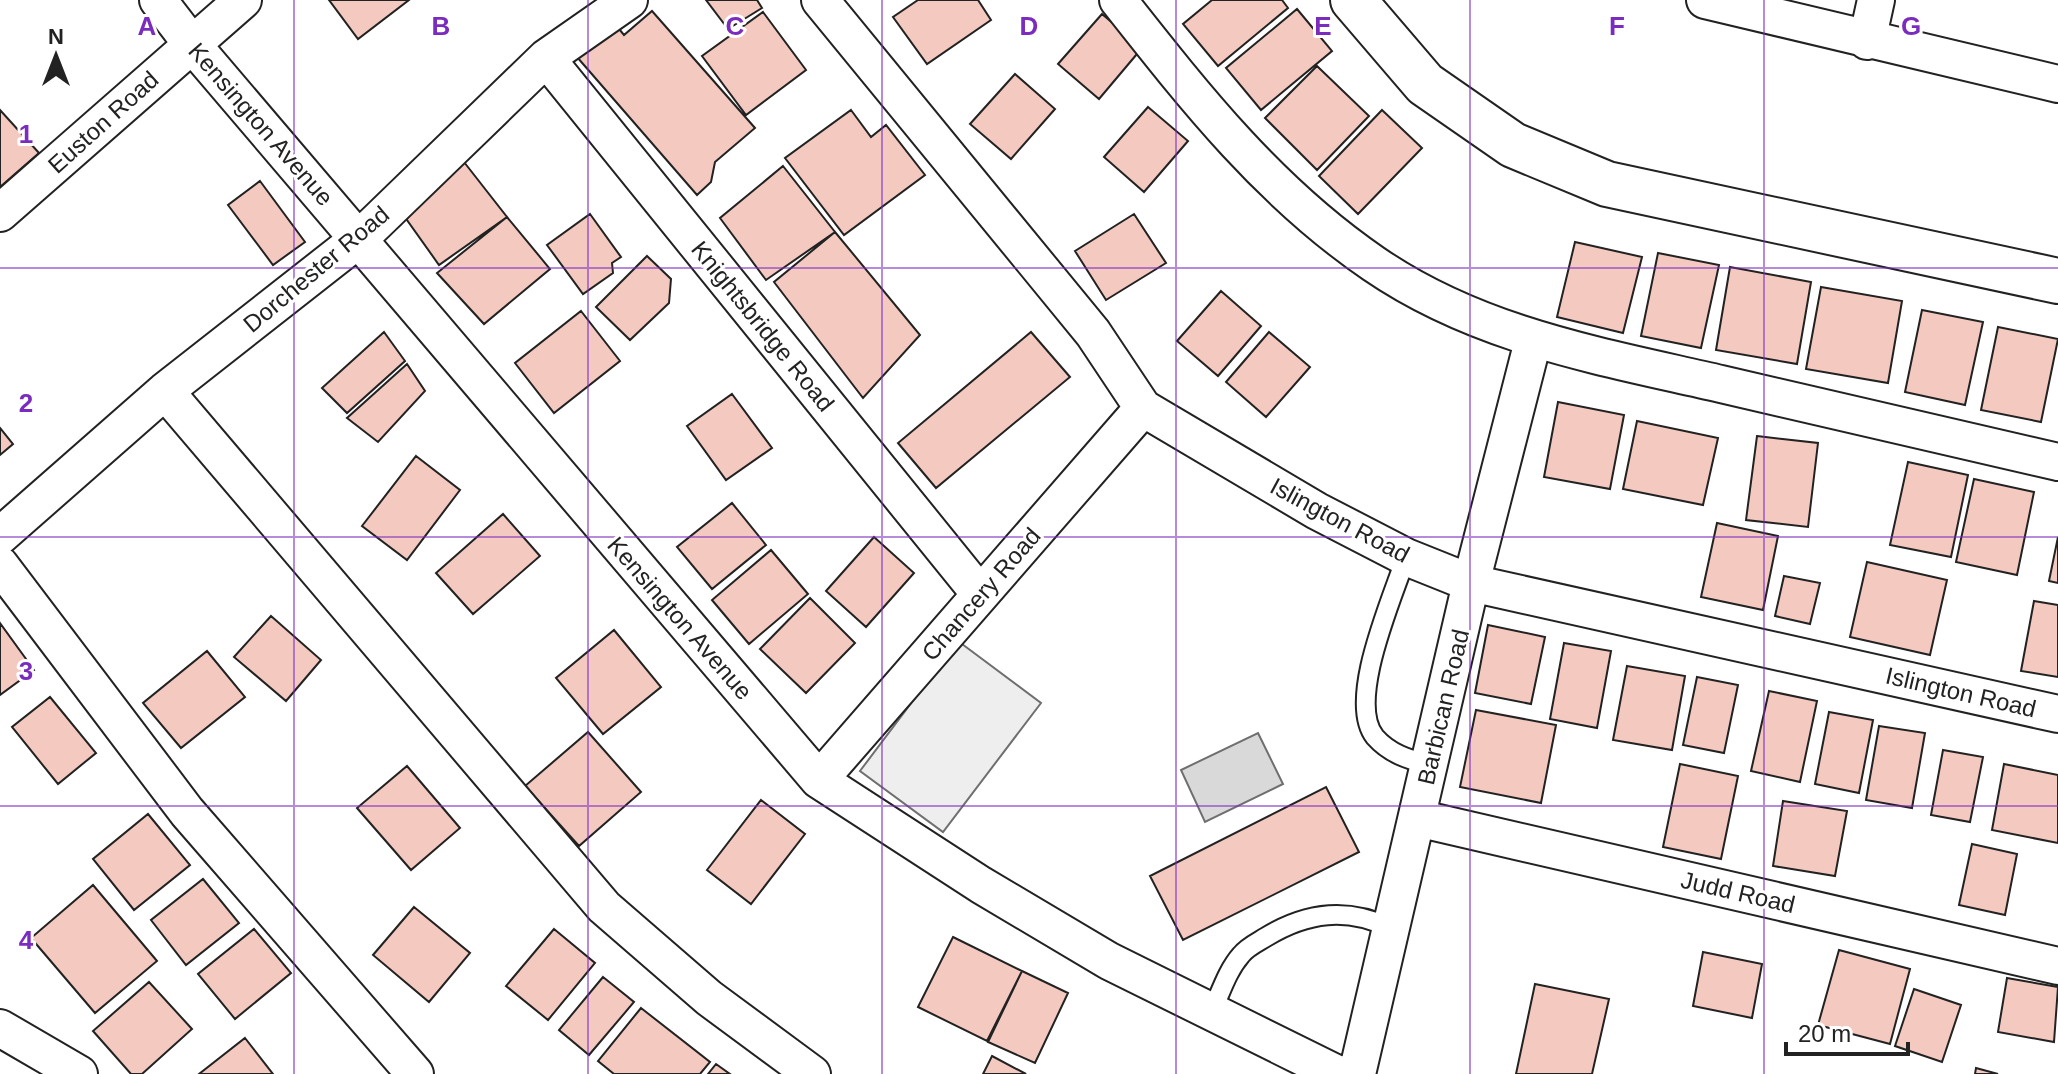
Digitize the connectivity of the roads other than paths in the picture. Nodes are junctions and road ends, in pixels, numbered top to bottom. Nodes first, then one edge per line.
1 (158, 0) edge
2 (243, 0) edge
3 (629, 0) edge
4 (820, 0) edge
5 (1118, 0) edge
6 (1353, 0) edge
7 (1705, 0) edge
8 (1876, 0) edge
9 (1867, 41) junction
10 (191, 43) junction
11 (546, 58) junction
12 (2058, 84) edge
13 (0, 213) edge
14 (360, 238) junction
15 (2058, 281) edge
16 (1533, 341) junction
17 (165, 391) junction
18 (1143, 408) junction
19 (2058, 462) edge
20 (0, 536) edge
21 (1406, 557) junction
22 (0, 565) edge
23 (1471, 583) junction
24 (980, 594) junction
25 (2058, 714) edge
26 (1429, 765) junction
27 (819, 780) junction
28 (1417, 818) junction
29 (1390, 928) junction
30 (2058, 966) edge
31 (1212, 1011) junction
32 (0, 1028) edge
33 (79, 1074) edge
34 (415, 1074) edge
35 (812, 1074) edge
36 (1337, 1074) edge
37 (1357, 1074) edge

1 - 10 street, Kensington Avenue
2 - 10 street, Euston Road
3 - 11 street, Dorchester Road
4 - 18 street, Islington Road
5 - 16 street
6 - 15 street
7 - 9 street
8 - 9 street
9 - 12 street
10 - 13 street, Euston Road
10 - 14 street, Kensington Avenue
11 - 14 street, Dorchester Road
11 - 24 street, Knightsbridge Road
14 - 17 street, Dorchester Road
14 - 27 street, Kensington Avenue
16 - 19 street
16 - 23 street, Barbican Road
17 - 20 street, Dorchester Road
17 - 35 street
18 - 21 street, Islington Road
18 - 24 street, Chancery Road
21 - 23 street, Islington Road
21 - 26 lane
22 - 34 street
23 - 25 street, Islington Road
23 - 26 street, Barbican Road
24 - 27 street, Chancery Road
26 - 28 street, Barbican Road
27 - 31 street, Kensington Avenue
28 - 29 street, Barbican Road
28 - 30 street, Judd Road
29 - 31 lane
29 - 37 street, Barbican Road
31 - 36 street, Kensington Avenue
32 - 33 street

